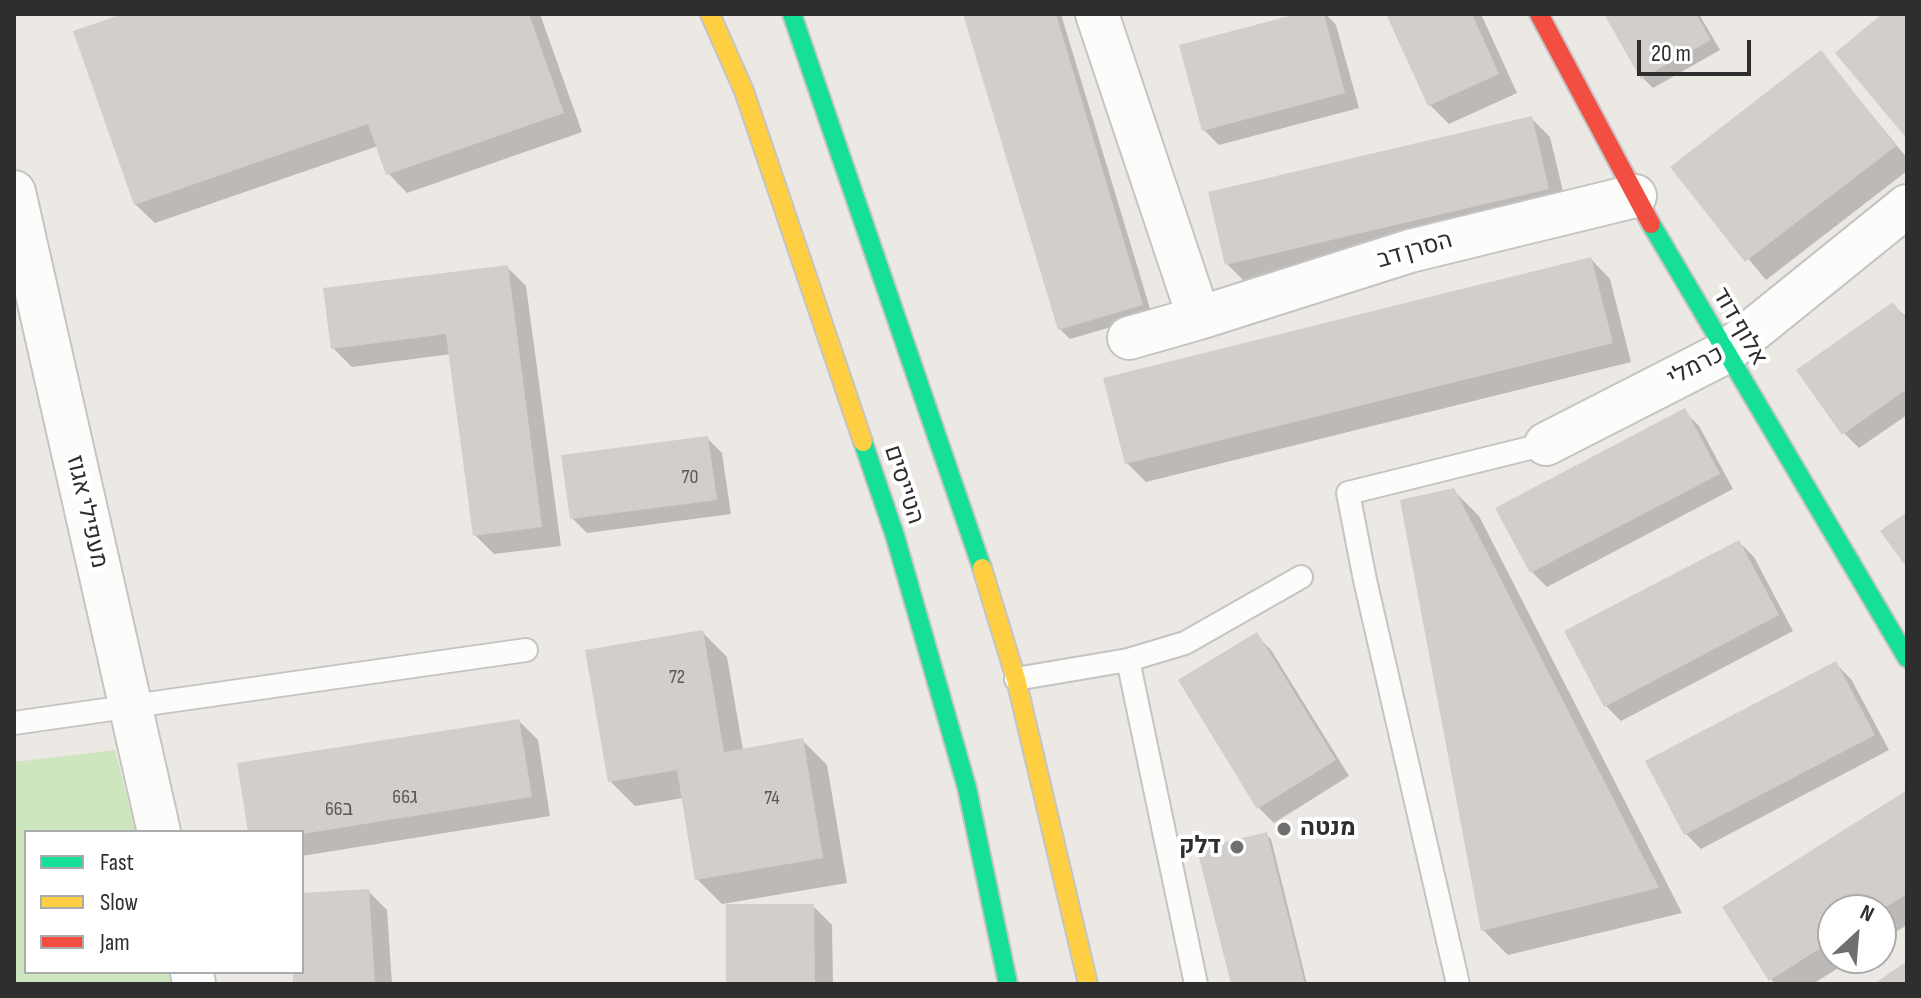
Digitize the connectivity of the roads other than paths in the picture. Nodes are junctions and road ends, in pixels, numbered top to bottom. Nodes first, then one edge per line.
1 (710, 14) edge
2 (792, 14) edge
3 (1097, 14) edge
4 (1539, 14) edge
5 (14, 192) edge
6 (1635, 196) junction
7 (1907, 206) edge
8 (1199, 318) junction
9 (1129, 338) dead end
10 (30, 343) edge
11 (1726, 352) junction
12 (1546, 444) joint
13 (1301, 577) dead end
14 (526, 650) dead end
15 (1907, 658) edge
16 (1128, 660) junction
17 (1016, 679) junction
18 (130, 705) junction
19 (14, 723) edge
20 (159, 830) edge
21 (1008, 984) edge
22 (1088, 984) edge
23 (1196, 984) edge
24 (1458, 984) edge

1 - 21 main road, הטייסים
2 - 17 main road, הטייסים
3 - 8 street
4 - 6 main road, אלוף דוד
5 - 10 street, מעפילי אגוז
6 - 8 street, הסרן דב
6 - 11 main road, אלוף דוד
7 - 11 street, כרמלי
8 - 9 street, הסרן דב
10 - 18 street, מעפילי אגוז
11 - 12 street, כרמלי
11 - 15 main road, אלוף דוד
12 - 24 lane
13 - 16 lane
14 - 18 lane
16 - 17 lane
16 - 23 lane
17 - 22 main road, הטייסים
18 - 19 lane
18 - 20 street, מעפילי אגוז

